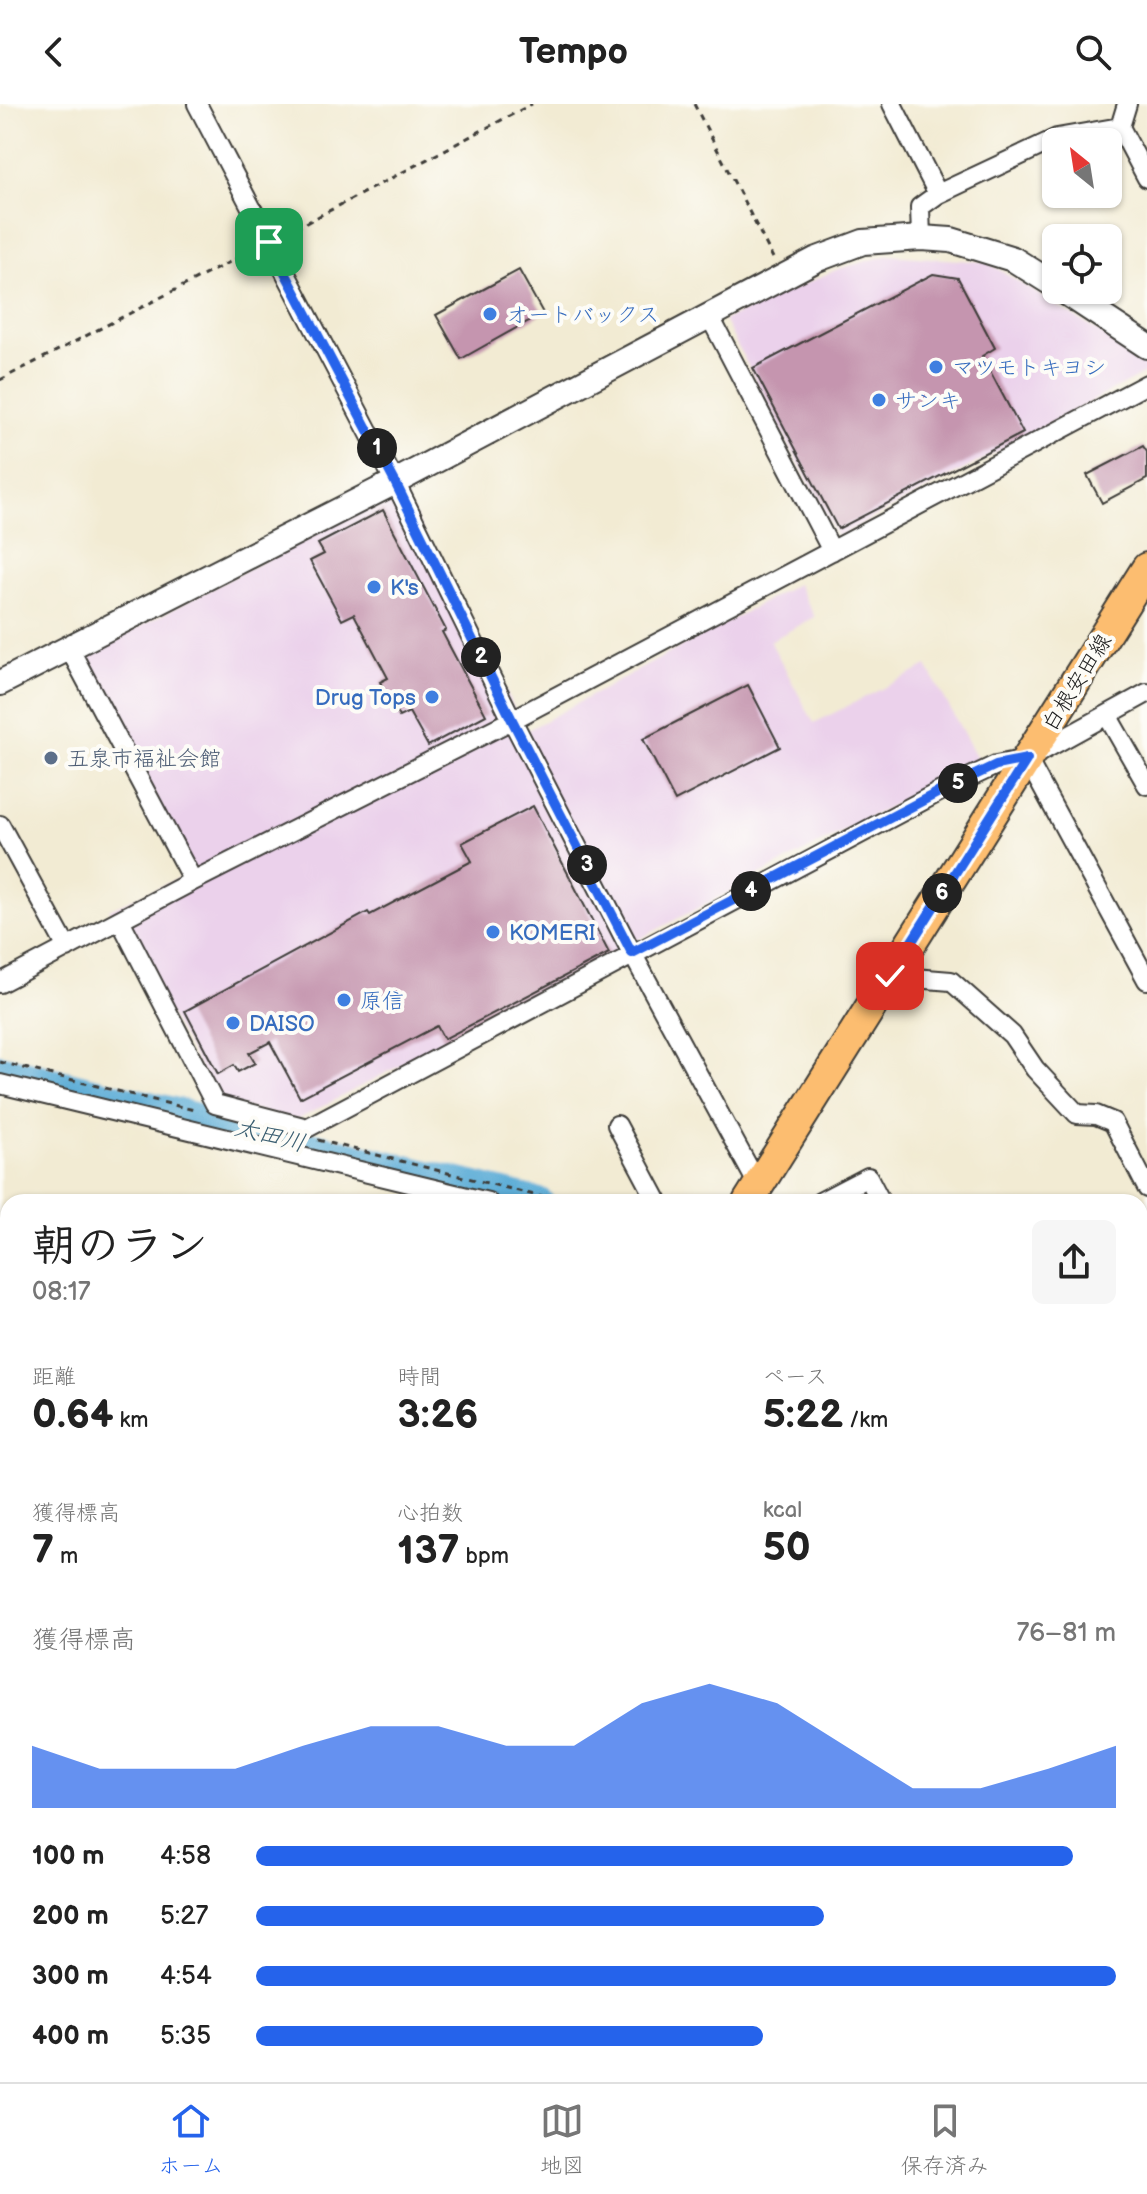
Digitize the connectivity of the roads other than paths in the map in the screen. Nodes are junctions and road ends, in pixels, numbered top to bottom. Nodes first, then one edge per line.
1 (197, 104) edge
2 (892, 104) edge
3 (1127, 104) edge
4 (1120, 127) junction
5 (1147, 178) edge
6 (938, 194) junction
7 (921, 238) junction
8 (1042, 277) edge
9 (1083, 304) edge
10 (709, 315) junction
11 (1147, 346) edge
12 (1147, 384) edge
13 (395, 482) junction
14 (832, 551) junction
15 (1147, 568) edge
16 (68, 646) junction
17 (0, 683) edge
18 (1147, 693) edge
19 (1107, 715) junction
20 (512, 720) junction
21 (1027, 759) junction
22 (1147, 785) edge
23 (0, 825) edge
24 (193, 881) junction
25 (120, 920) junction
26 (67, 948) junction
27 (632, 953) junction
28 (890, 976) junction
29 (1147, 980) edge
30 (0, 983) edge
31 (0, 1084) edge
32 (617, 1125) dead end
33 (1147, 1188) edge
34 (455, 1194) edge
35 (654, 1194) edge
36 (752, 1194) edge
37 (756, 1194) edge
38 (835, 1194) edge
39 (877, 1194) edge

1 - 13 street
2 - 6 street
3 - 4 street
4 - 5 street
4 - 6 street
6 - 7 street
7 - 8 street
7 - 10 street
9 - 11 street
10 - 13 street
10 - 14 street
12 - 14 street
13 - 16 street
13 - 20 street
14 - 20 street
15 - 21 main road, 白根安田線
16 - 17 street
16 - 24 street
18 - 19 street
19 - 21 street
19 - 22 street
20 - 24 street
20 - 27 street
21 - 27 street
21 - 28 main road, 白根安田線
21 - 29 street
23 - 26 street
24 - 25 street
25 - 26 street
25 - 27 street
26 - 30 street
27 - 36 street
28 - 33 street
28 - 37 main road, 白根安田線
31 - 34 street
32 - 35 street
38 - 39 street

